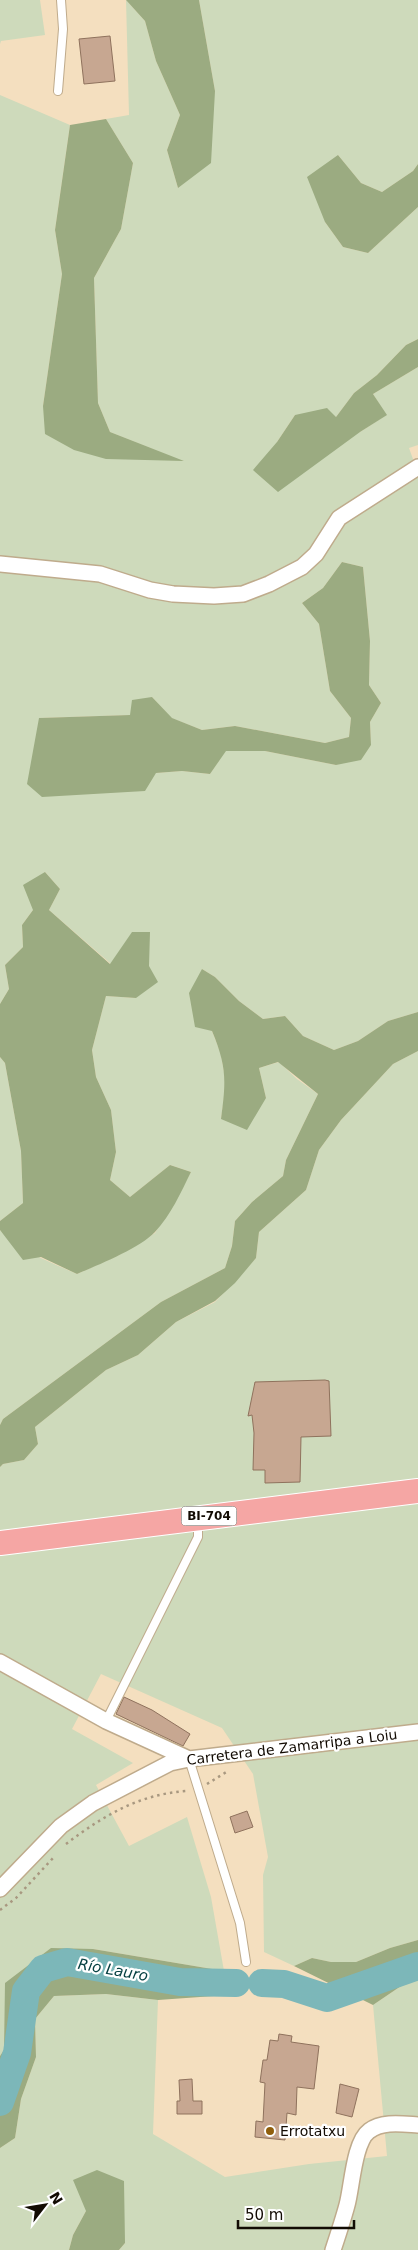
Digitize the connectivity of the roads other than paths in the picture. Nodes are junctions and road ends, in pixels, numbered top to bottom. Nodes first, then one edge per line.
1 (61, 0) edge
2 (58, 91) dead end
3 (418, 467) edge
4 (0, 564) edge
5 (418, 1490) edge
6 (198, 1518) junction
7 (0, 1543) edge
8 (0, 1662) edge
9 (106, 1721) junction
10 (418, 1732) edge
11 (189, 1759) junction
12 (0, 1889) edge
13 (246, 1962) dead end
14 (418, 2125) edge
15 (333, 2250) edge

1 - 2 lane
3 - 4 street
5 - 6 main road, BI-704
6 - 7 main road, BI-704
6 - 9 lane
8 - 9 street
9 - 11 street
10 - 11 street, Carretera de Zamarripa a Loiu
11 - 12 street, Carretera de Zamarripa a Loiu
11 - 13 lane
14 - 15 street

